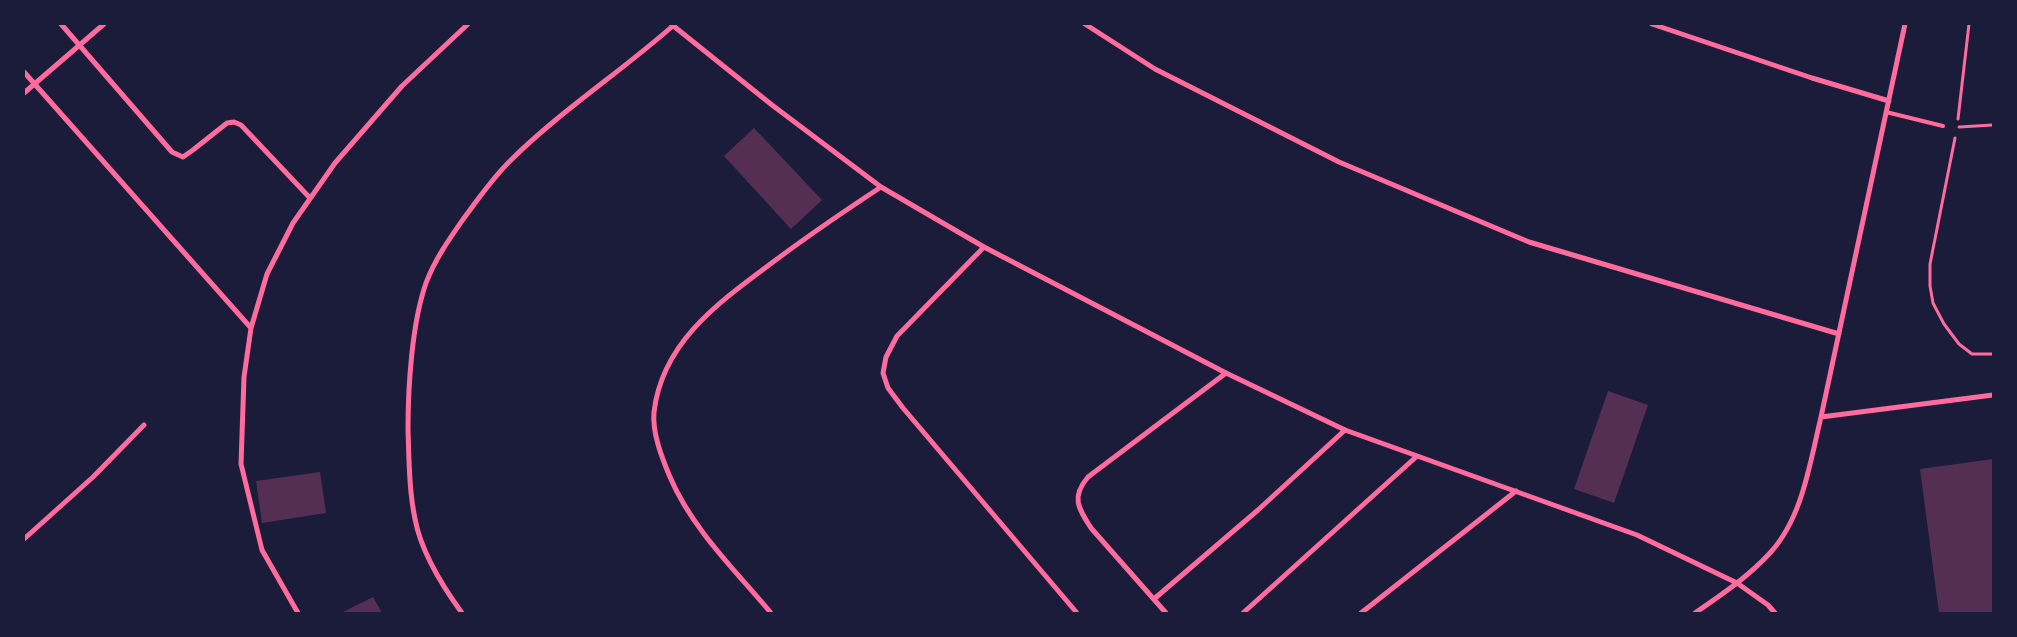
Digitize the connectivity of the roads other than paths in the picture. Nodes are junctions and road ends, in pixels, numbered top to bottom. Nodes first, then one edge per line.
1 (61, 24) edge
2 (104, 24) edge
3 (468, 24) edge
4 (673, 24) edge
5 (1085, 24) edge
6 (1652, 24) edge
7 (1905, 24) edge
8 (78, 46) junction
9 (24, 72) edge
10 (33, 84) junction
11 (24, 92) edge
12 (1889, 101) junction
13 (1886, 112) junction
14 (1943, 126) road end
15 (880, 187) junction
16 (310, 198) junction
17 (984, 247) junction
18 (251, 328) junction
19 (1839, 334) junction
20 (1226, 373) junction
21 (1993, 395) edge
22 (1821, 417) junction
23 (144, 425) dead end
24 (1346, 430) junction
25 (1416, 456) junction
26 (1516, 491) junction
27 (24, 539) edge
28 (1737, 583) junction
29 (1154, 599) junction
30 (298, 613) edge
31 (462, 613) edge
32 (771, 613) edge
33 (1077, 613) edge
34 (1166, 613) edge
35 (1243, 613) edge
36 (1361, 613) edge
37 (1695, 613) edge
38 (1775, 613) edge

1 - 8 street
2 - 8 street
3 - 16 street
4 - 15 street
4 - 31 street
5 - 19 street
6 - 12 street
7 - 12 street
8 - 10 street
8 - 16 street
9 - 10 street
10 - 11 street
10 - 18 street
12 - 13 street
13 - 14 lane
13 - 19 street
15 - 17 street
15 - 32 street
16 - 18 street
17 - 20 street
17 - 33 street
18 - 30 street
19 - 22 street
20 - 24 street
20 - 29 street
21 - 22 street
22 - 28 street
23 - 27 street
24 - 25 street
24 - 29 street
25 - 26 street
25 - 35 street
26 - 28 street
26 - 36 street
28 - 37 street
28 - 38 street
29 - 34 street

